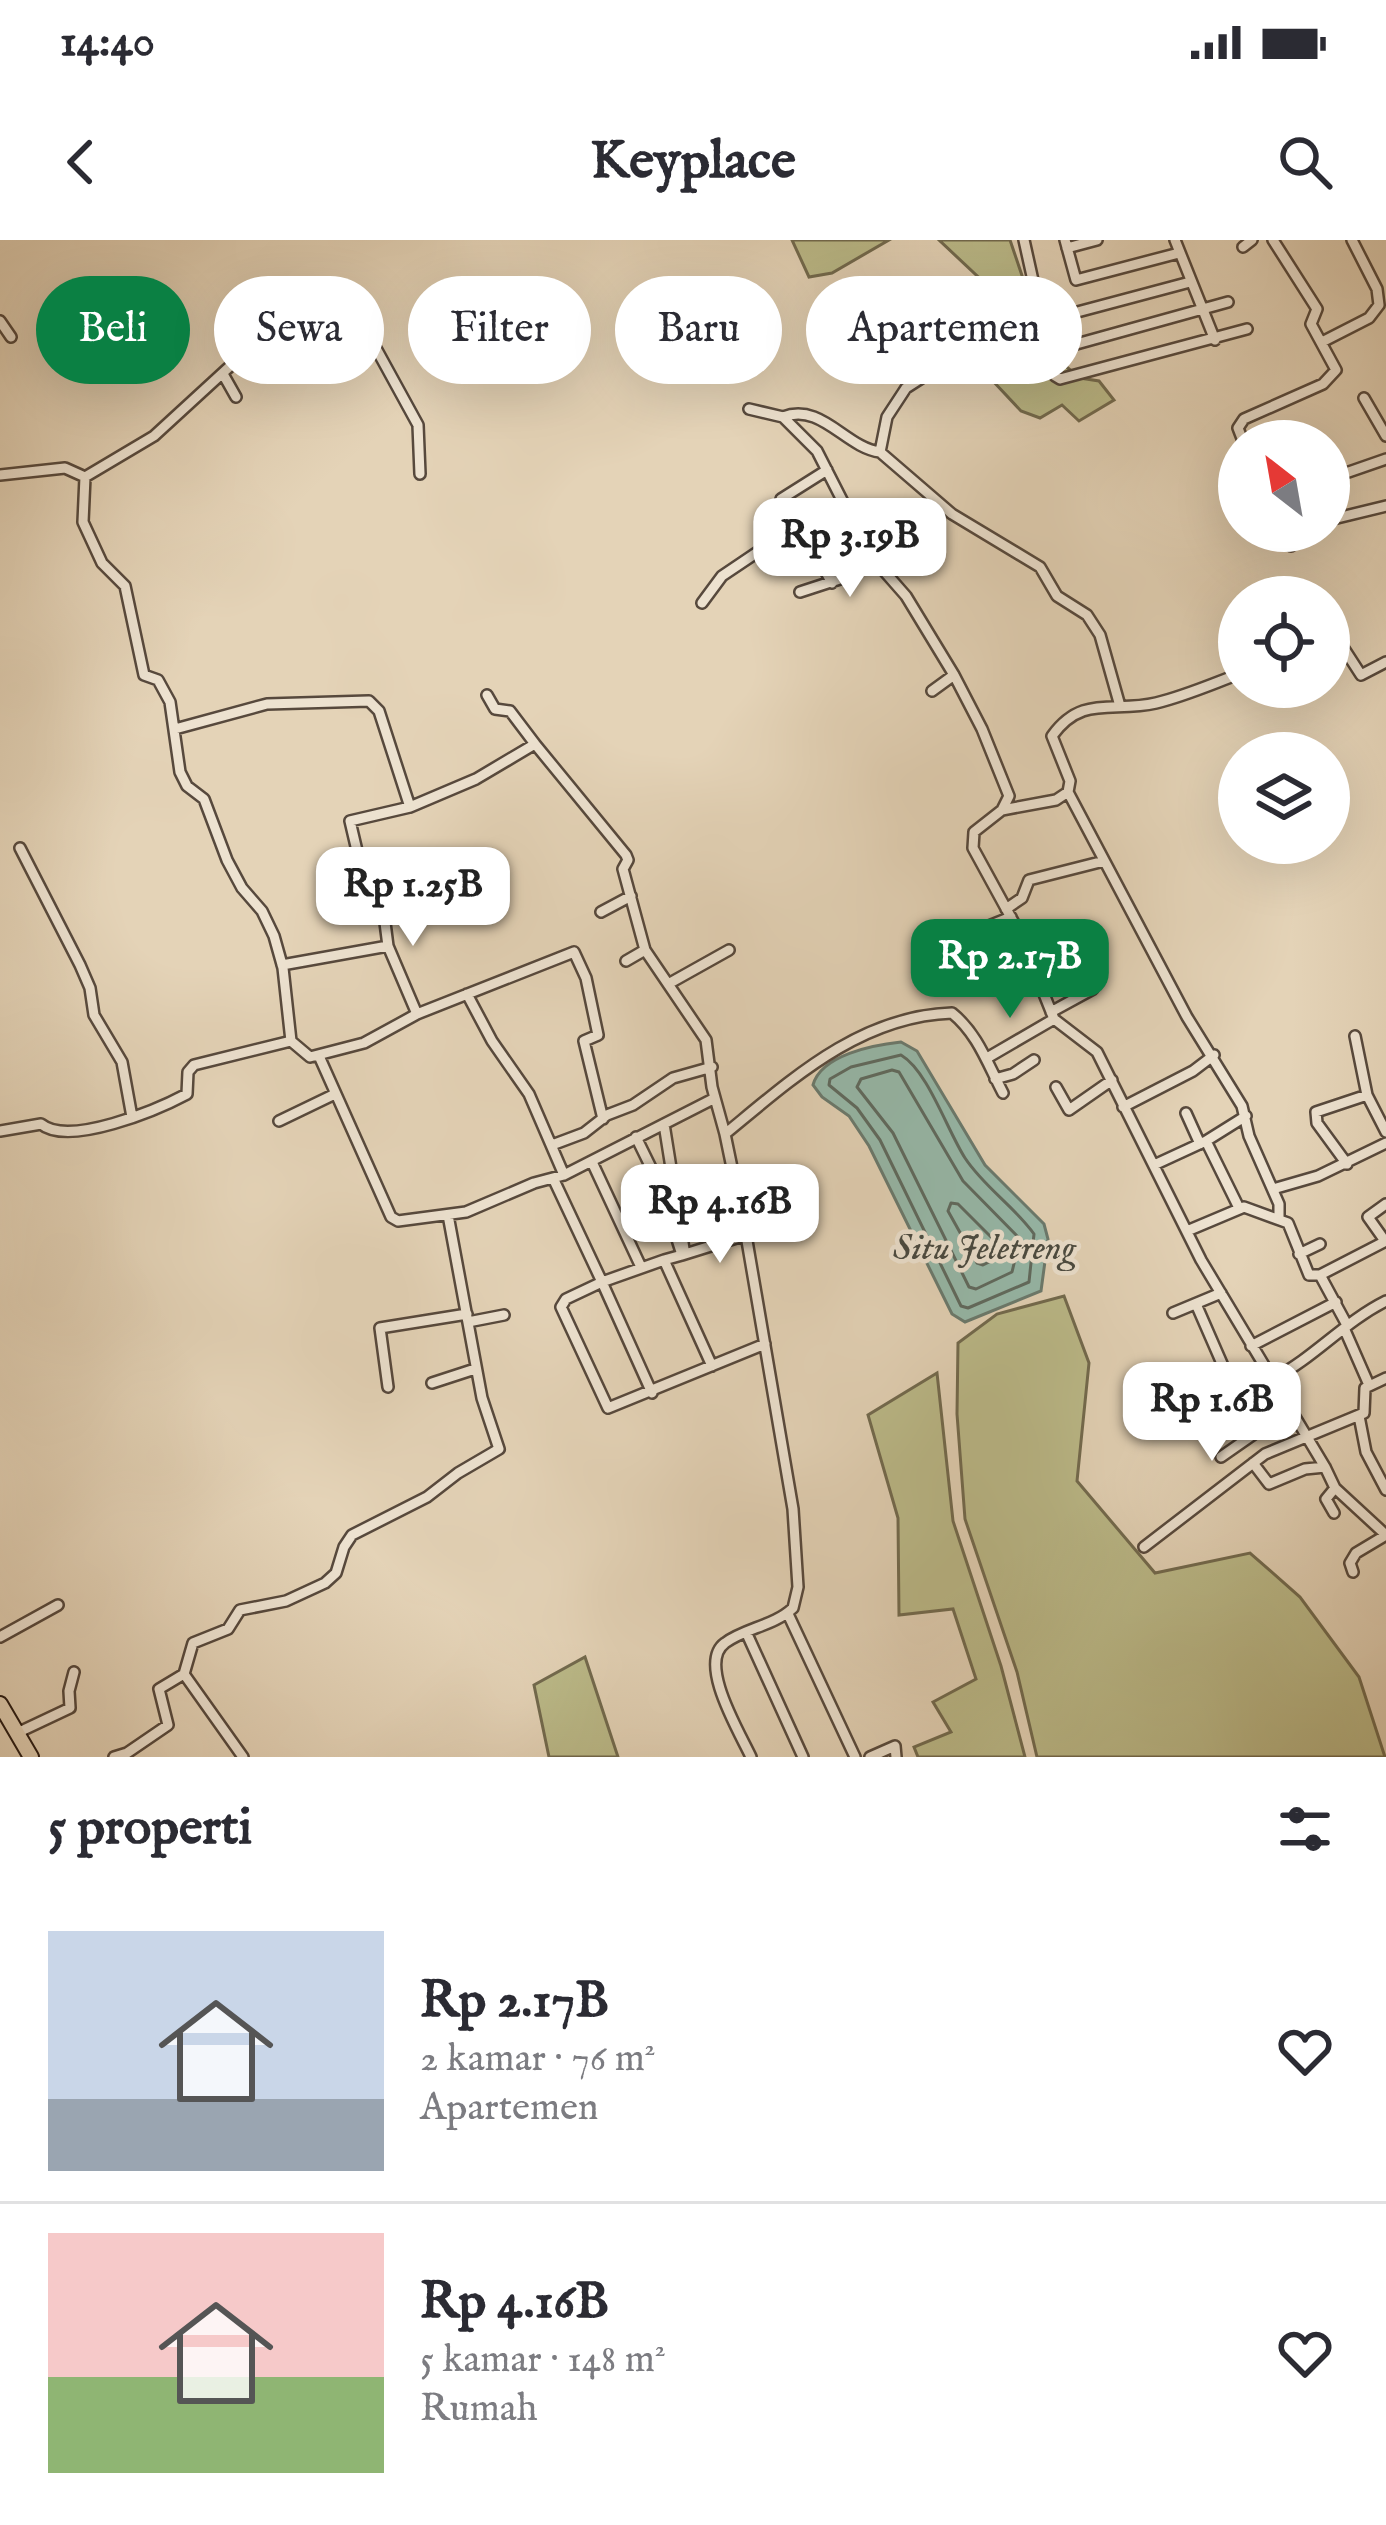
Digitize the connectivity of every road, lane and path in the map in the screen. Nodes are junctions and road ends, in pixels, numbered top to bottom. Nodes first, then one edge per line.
1 (1024, 240) edge
2 (1097, 240) edge
3 (1175, 240) edge
4 (1273, 240) edge
5 (1352, 240) edge
6 (1066, 244) edge
7 (1179, 253) junction
8 (1190, 283) junction
9 (1228, 302) dead end
10 (1204, 310) junction
11 (1082, 311) edge
12 (0, 321) edge
13 (1247, 329) dead end
14 (11, 337) dead end
15 (1215, 340) junction
16 (1082, 342) edge
17 (1322, 342) junction
18 (384, 363) edge
19 (1082, 373) edge
20 (214, 383) edge
21 (229, 384) edge
22 (236, 397) dead end
23 (1364, 398) dead end
24 (748, 409) dead end
25 (783, 417) junction
26 (1243, 420) edge
27 (1386, 436) edge
28 (880, 452) junction
29 (1386, 458) edge
30 (827, 470) junction
31 (1350, 471) edge
32 (420, 474) dead end
33 (0, 475) edge
34 (86, 477) junction
35 (1386, 506) edge
36 (1350, 515) edge
37 (812, 548) dead end
38 (874, 560) junction
39 (832, 583) junction
40 (800, 592) dead end
41 (702, 603) dead end
42 (1350, 658) edge
43 (1386, 662) edge
44 (954, 675) junction
45 (1218, 681) edge
46 (932, 691) dead end
47 (487, 694) dead end
48 (1120, 706) junction
49 (175, 729) junction
50 (535, 745) junction
51 (1068, 792) junction
52 (410, 807) junction
53 (1002, 810) junction
54 (20, 848) dead end
55 (1104, 861) junction
56 (631, 896) junction
57 (601, 912) dead end
58 (1008, 913) junction
59 (959, 938) dead end
60 (388, 946) junction
61 (645, 950) junction
62 (728, 950) dead end
63 (626, 962) dead end
64 (282, 965) junction
65 (670, 983) junction
66 (1093, 989) dead end
67 (466, 994) junction
68 (418, 1014) junction
69 (1053, 1016) junction
70 (1354, 1036) dead end
71 (291, 1041) junction
72 (1214, 1055) junction
73 (320, 1056) junction
74 (987, 1058) junction
75 (1034, 1060) dead end
76 (712, 1066) junction
77 (995, 1079) junction
78 (1112, 1080) junction
79 (1057, 1087) dead end
80 (1003, 1093) dead end
81 (335, 1094) junction
82 (1367, 1094) junction
83 (715, 1098) junction
84 (1123, 1107) junction
85 (1186, 1113) dead end
86 (1246, 1116) junction
87 (132, 1117) junction
88 (603, 1118) junction
89 (279, 1121) dead end
90 (664, 1124) junction
91 (0, 1131) edge
92 (1386, 1132) edge
93 (725, 1134) junction
94 (635, 1137) junction
95 (1203, 1142) junction
96 (1386, 1143) edge
97 (552, 1145) junction
98 (592, 1162) junction
99 (1347, 1164) junction
100 (1154, 1165) junction
101 (558, 1177) junction
102 (1273, 1189) junction
103 (1386, 1204) edge
104 (1239, 1208) junction
105 (448, 1216) junction
106 (1279, 1219) junction
107 (1186, 1232) junction
108 (746, 1234) junction
109 (1385, 1241) edge
110 (1320, 1244) dead end
111 (683, 1254) junction
112 (1299, 1254) junction
113 (664, 1260) junction
114 (641, 1267) junction
115 (1320, 1275) junction
116 (602, 1282) junction
117 (1221, 1293) junction
118 (1386, 1301) edge
119 (1336, 1302) junction
120 (1196, 1304) junction
121 (1173, 1313) dead end
122 (504, 1316) dead end
123 (468, 1318) junction
124 (1345, 1326) junction
125 (765, 1344) junction
126 (1251, 1346) junction
127 (712, 1366) junction
128 (476, 1370) junction
129 (1273, 1378) junction
130 (1386, 1378) edge
131 (431, 1383) dead end
132 (1369, 1385) junction
133 (388, 1387) dead end
134 (1210, 1389) dead end
135 (652, 1393) junction
136 (1288, 1401) junction
137 (1359, 1416) junction
138 (1308, 1438) junction
139 (1221, 1457) dead end
140 (1253, 1462) junction
141 (1325, 1468) junction
142 (1335, 1488) junction
143 (1386, 1490) edge
144 (1334, 1513) dead end
145 (1386, 1535) edge
146 (1144, 1547) dead end
147 (1353, 1572) dead end
148 (58, 1605) dead end
149 (788, 1614) junction
150 (747, 1634) junction
151 (0, 1637) edge
152 (74, 1672) dead end
153 (184, 1674) junction
154 (0, 1704) edge
155 (16, 1731) junction
156 (0, 1738) edge
157 (31, 1757) edge
158 (114, 1757) edge
159 (243, 1757) edge
160 (751, 1757) edge
161 (803, 1757) edge
162 (855, 1757) edge
163 (870, 1757) edge
164 (896, 1757) edge

1 - 28 street
2 - 6 street
3 - 7 street
4 - 17 street
5 - 17 street
6 - 7 street
7 - 8 street
8 - 10 street
8 - 11 street
9 - 10 street
10 - 15 street
10 - 16 street
12 - 14 street
13 - 15 street
15 - 19 street
17 - 26 street
18 - 32 street
20 - 34 street
21 - 22 street
23 - 27 street
24 - 25 street
25 - 28 street
25 - 30 street
28 - 48 street
29 - 31 street
30 - 38 street
30 - 41 street
33 - 34 street
34 - 49 street
35 - 36 street
37 - 39 street
38 - 39 street
38 - 44 street
39 - 40 street
42 - 43 street
44 - 46 street
44 - 53 street
45 - 48 street
47 - 50 street
48 - 51 street
49 - 52 street
49 - 64 street
50 - 52 street
50 - 56 street
51 - 53 street
51 - 55 street
52 - 60 street
53 - 58 street
54 - 87 street
55 - 58 street
55 - 72 street
56 - 57 street
56 - 61 street
58 - 59 street
58 - 69 street
60 - 64 street
60 - 68 street
61 - 63 street
61 - 65 street
62 - 65 street
64 - 71 street
65 - 76 street
66 - 69 street
67 - 68 street
67 - 88 street
67 - 97 street
68 - 73 street
69 - 74 street
69 - 78 street
70 - 82 street
71 - 73 street
71 - 87 street
72 - 84 street
72 - 86 street
73 - 81 street
74 - 77 street
74 - 93 street
75 - 77 street
76 - 83 street
76 - 88 street
77 - 80 street
78 - 79 street
78 - 84 street
81 - 89 street
81 - 105 street
82 - 92 street
82 - 99 street
83 - 90 street
83 - 93 street
84 - 100 street
85 - 95 street
86 - 95 street
86 - 102 street
87 - 91 street
88 - 97 street
90 - 94 street
90 - 111 street
93 - 108 street
94 - 98 street
94 - 111 street
95 - 100 street
95 - 104 street
96 - 99 street
97 - 101 street
98 - 101 street
98 - 114 street
99 - 102 street
100 - 107 street
101 - 105 street
101 - 116 street
102 - 106 street
103 - 109 street
104 - 106 street
104 - 107 street
105 - 123 street
106 - 112 street
107 - 117 street
108 - 111 street
108 - 125 street
109 - 115 street
110 - 112 street
111 - 113 street
112 - 115 street
113 - 114 street
113 - 127 street
114 - 116 street
115 - 119 street
116 - 135 street
116 - 135 street
117 - 120 street
117 - 126 street
118 - 124 street
119 - 124 street
119 - 126 street
120 - 121 street
120 - 134 street
122 - 123 street
123 - 128 street
123 - 133 street
124 - 129 street
124 - 132 street
125 - 127 street
125 - 149 street
126 - 129 street
127 - 135 street
128 - 131 street
128 - 153 street
129 - 136 street
130 - 132 street
132 - 137 street
136 - 138 street
136 - 139 street
137 - 138 street
137 - 143 street
138 - 140 street
138 - 141 street
140 - 141 street
140 - 146 street
141 - 142 street
142 - 144 street
142 - 145 street
145 - 147 street
148 - 151 street
149 - 150 street
149 - 162 street
150 - 160 street
150 - 161 street
152 - 155 street
153 - 158 street
153 - 159 street
154 - 155 main road
155 - 156 street
155 - 157 main road
163 - 164 street

